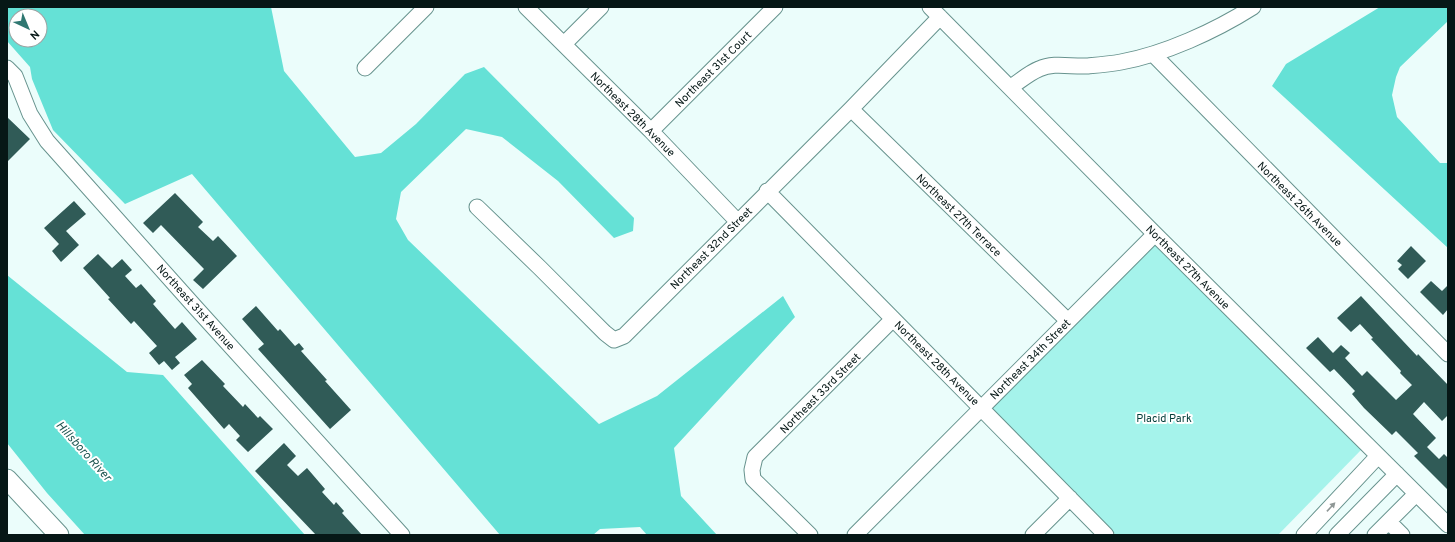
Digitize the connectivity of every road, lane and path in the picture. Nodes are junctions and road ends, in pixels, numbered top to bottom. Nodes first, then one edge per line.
1 (426, 7) edge
2 (526, 7) edge
3 (601, 7) edge
4 (775, 7) edge
5 (1253, 7) edge
6 (935, 12) edge
7 (564, 44) junction
8 (1153, 54) junction
9 (7, 68) edge
10 (365, 68) dead end
11 (1011, 87) junction
12 (851, 109) junction
13 (651, 131) junction
14 (767, 191) junction
15 (477, 207) dead end
16 (738, 222) junction
17 (1155, 234) junction
18 (893, 319) junction
19 (1068, 321) junction
20 (1446, 348) edge
21 (982, 408) junction
22 (1378, 456) junction
23 (1397, 474) junction
24 (7, 479) edge
25 (1416, 494) junction
26 (1070, 498) junction
27 (1389, 522) junction
28 (1448, 525) edge
29 (59, 535) edge
30 (402, 535) edge
31 (810, 535) edge
32 (855, 535) edge
33 (1033, 535) edge
34 (1106, 535) edge
35 (1304, 535) edge
36 (1337, 535) edge
37 (1375, 535) edge
38 (1402, 535) edge

1 - 10 street
2 - 7 street, Northeast 28th Avenue
3 - 7 street
4 - 13 street, Northeast 31st Court
5 - 8 street
6 - 11 street, Northeast 27th Avenue
6 - 12 street, Northeast 32nd Street
7 - 13 street, Northeast 28th Avenue
8 - 11 street
8 - 20 street, Northeast 26th Avenue
9 - 30 street, Northeast 31st Avenue
11 - 17 street, Northeast 27th Avenue
12 - 14 street, Northeast 32nd Street
12 - 19 street, Northeast 27th Terrace
13 - 16 street, Northeast 28th Avenue
14 - 16 street, Northeast 32nd Street
14 - 18 street, Northeast 28th Avenue
15 - 16 street, Northeast 32nd Street
17 - 19 street, Northeast 34th Street
17 - 22 street, Northeast 27th Avenue
18 - 21 street, Northeast 28th Avenue
18 - 31 street, Northeast 33rd Street
19 - 21 street, Northeast 34th Street
21 - 26 street, Northeast 28th Avenue
21 - 32 street, Northeast 34th Street
22 - 23 street, Northeast 27th Avenue
35 -> 22 street
23 - 25 street, Northeast 27th Avenue
23 - 36 street
24 - 29 main road
25 - 27 street
25 - 28 street, Northeast 27th Avenue
26 - 33 street
26 - 34 street, Northeast 28th Avenue
27 - 37 street
27 - 38 street

